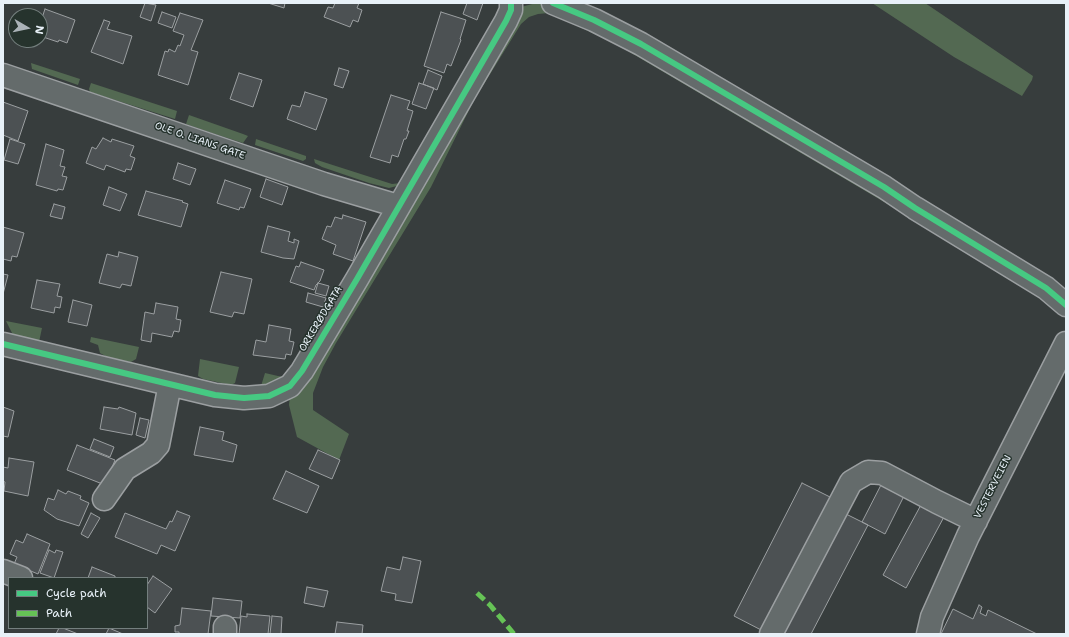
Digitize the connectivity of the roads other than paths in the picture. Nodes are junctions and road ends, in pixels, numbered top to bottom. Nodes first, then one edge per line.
1 (511, 3) edge
2 (553, 3) edge
3 (3, 74) edge
4 (398, 206) junction
5 (1066, 305) edge
6 (1066, 343) edge
7 (3, 344) edge
8 (170, 384) junction
9 (104, 499) dead end
10 (976, 521) junction
11 (3, 571) edge
12 (18, 577) edge
13 (771, 634) edge
14 (928, 634) edge

1 - 4 street, ORKERØDGATA
2 - 5 street
3 - 4 street, OLE O. LIANS GATE
4 - 8 street, ORKERØDGATA
6 - 10 street, VESTERVEIEN
7 - 8 street, ORKERØDGATA
8 - 9 street
10 - 13 street
10 - 14 street, VESTERVEIEN
11 - 12 street

